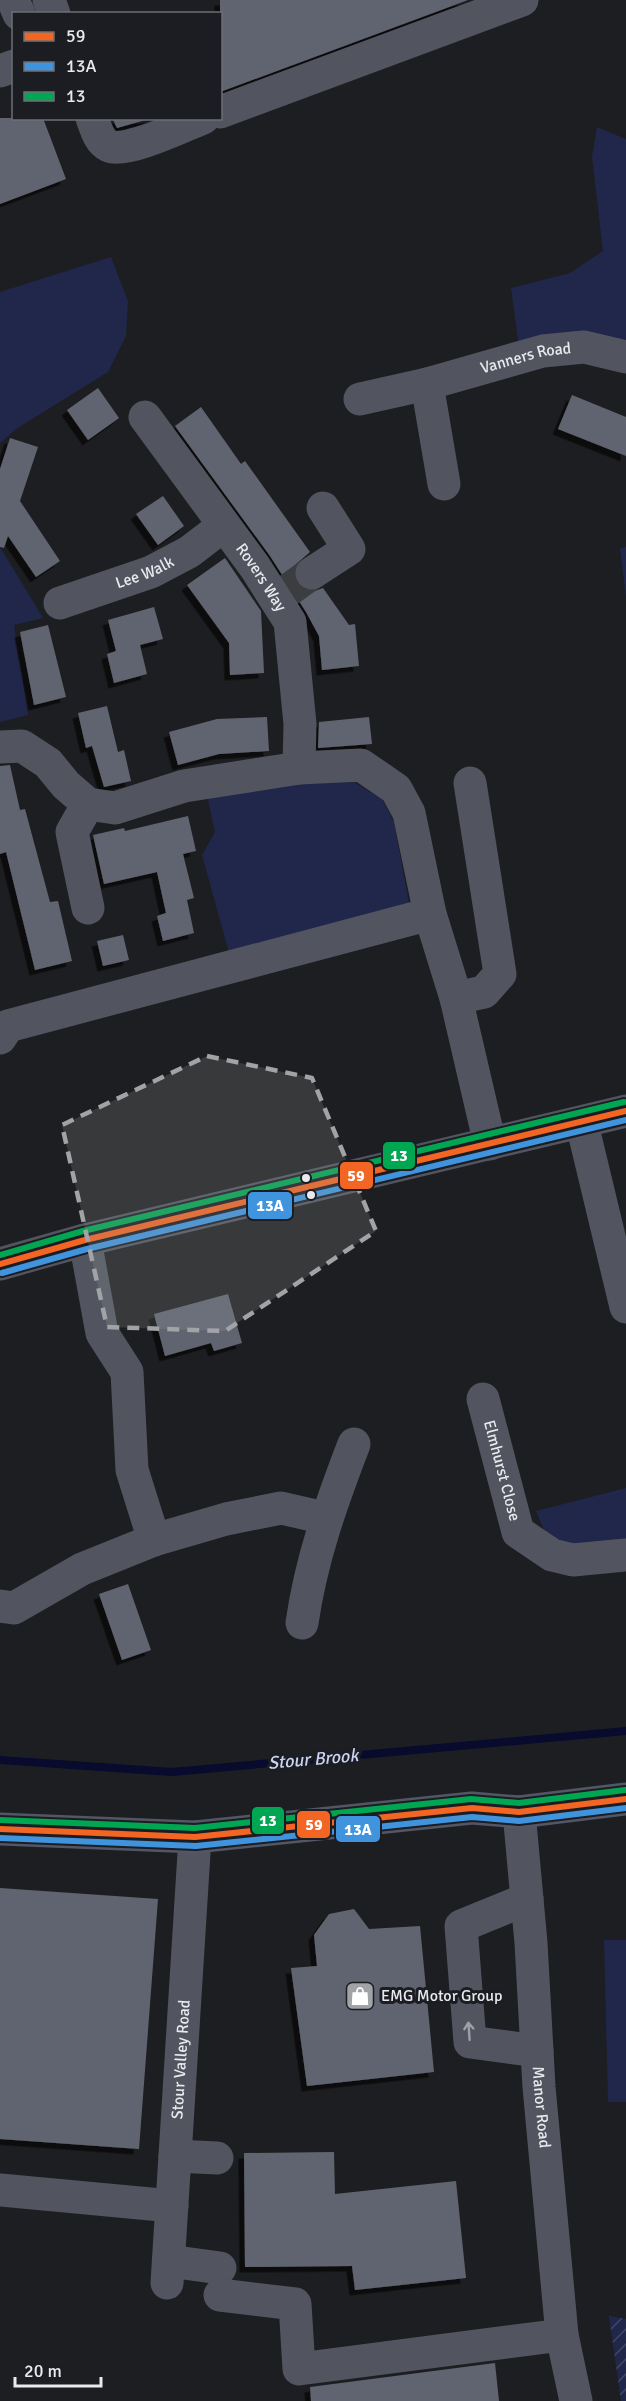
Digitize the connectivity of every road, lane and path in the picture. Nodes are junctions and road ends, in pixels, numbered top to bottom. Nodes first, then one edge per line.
1 (522, 0) edge
2 (222, 111) edge
3 (93, 120) edge
4 (198, 120) edge
5 (626, 357) edge
6 (427, 384) junction
7 (360, 399) dead end
8 (145, 417) dead end
9 (444, 484) dead end
10 (323, 508) dead end
11 (223, 526) junction
12 (292, 588) junction
13 (60, 603) dead end
14 (0, 747) edge
15 (299, 768) junction
16 (470, 783) dead end
17 (88, 804) junction
18 (88, 908) dead end
19 (430, 914) junction
20 (456, 998) junction
21 (0, 1038) edge
22 (626, 1111) edge
23 (582, 1124) junction
24 (490, 1144) junction
25 (85, 1240) junction
26 (0, 1264) edge
27 (626, 1308) edge
28 (483, 1400) dead end
29 (354, 1444) dead end
30 (326, 1518) junction
31 (154, 1540) junction
32 (626, 1555) edge
33 (0, 1606) edge
34 (302, 1623) dead end
35 (626, 1799) edge
36 (519, 1812) junction
37 (0, 1829) edge
38 (195, 1837) junction
39 (527, 1899) junction
40 (537, 2051) junction
41 (176, 2156) junction
42 (217, 2158) dead end
43 (0, 2190) edge
44 (172, 2206) junction
45 (562, 2335) junction
46 (576, 2401) edge

1 - 2 street
3 - 4 street
5 - 6 street, Vanners Road
6 - 7 street, Vanners Road
6 - 9 street
8 - 11 street, Rovers Way
10 - 12 street
11 - 12 street, Rovers Way
11 - 13 street, Lee Walk
12 - 15 street, Rovers Way
14 - 17 street
15 - 17 street
15 - 19 street
16 - 20 street
17 - 18 street
19 - 20 street
19 - 21 street
20 - 24 street
22 - 23 street
23 - 24 street
23 - 27 street
24 - 25 street
25 - 26 street
25 - 31 street
28 - 32 street, Elmhurst Close
29 - 30 street
30 - 31 street
30 - 34 street
31 - 33 street
35 - 36 main road
36 - 38 main road
36 - 39 street, Manor Road
37 - 38 main road
38 - 41 street, Stour Valley Road
39 - 40 street, Manor Road
40 -> 39 street
40 - 45 street, Manor Road
41 - 42 street
41 - 44 street, Stour Valley Road
43 - 44 street
44 - 45 street, Stour Valley Road
45 - 46 street, Manor Road

